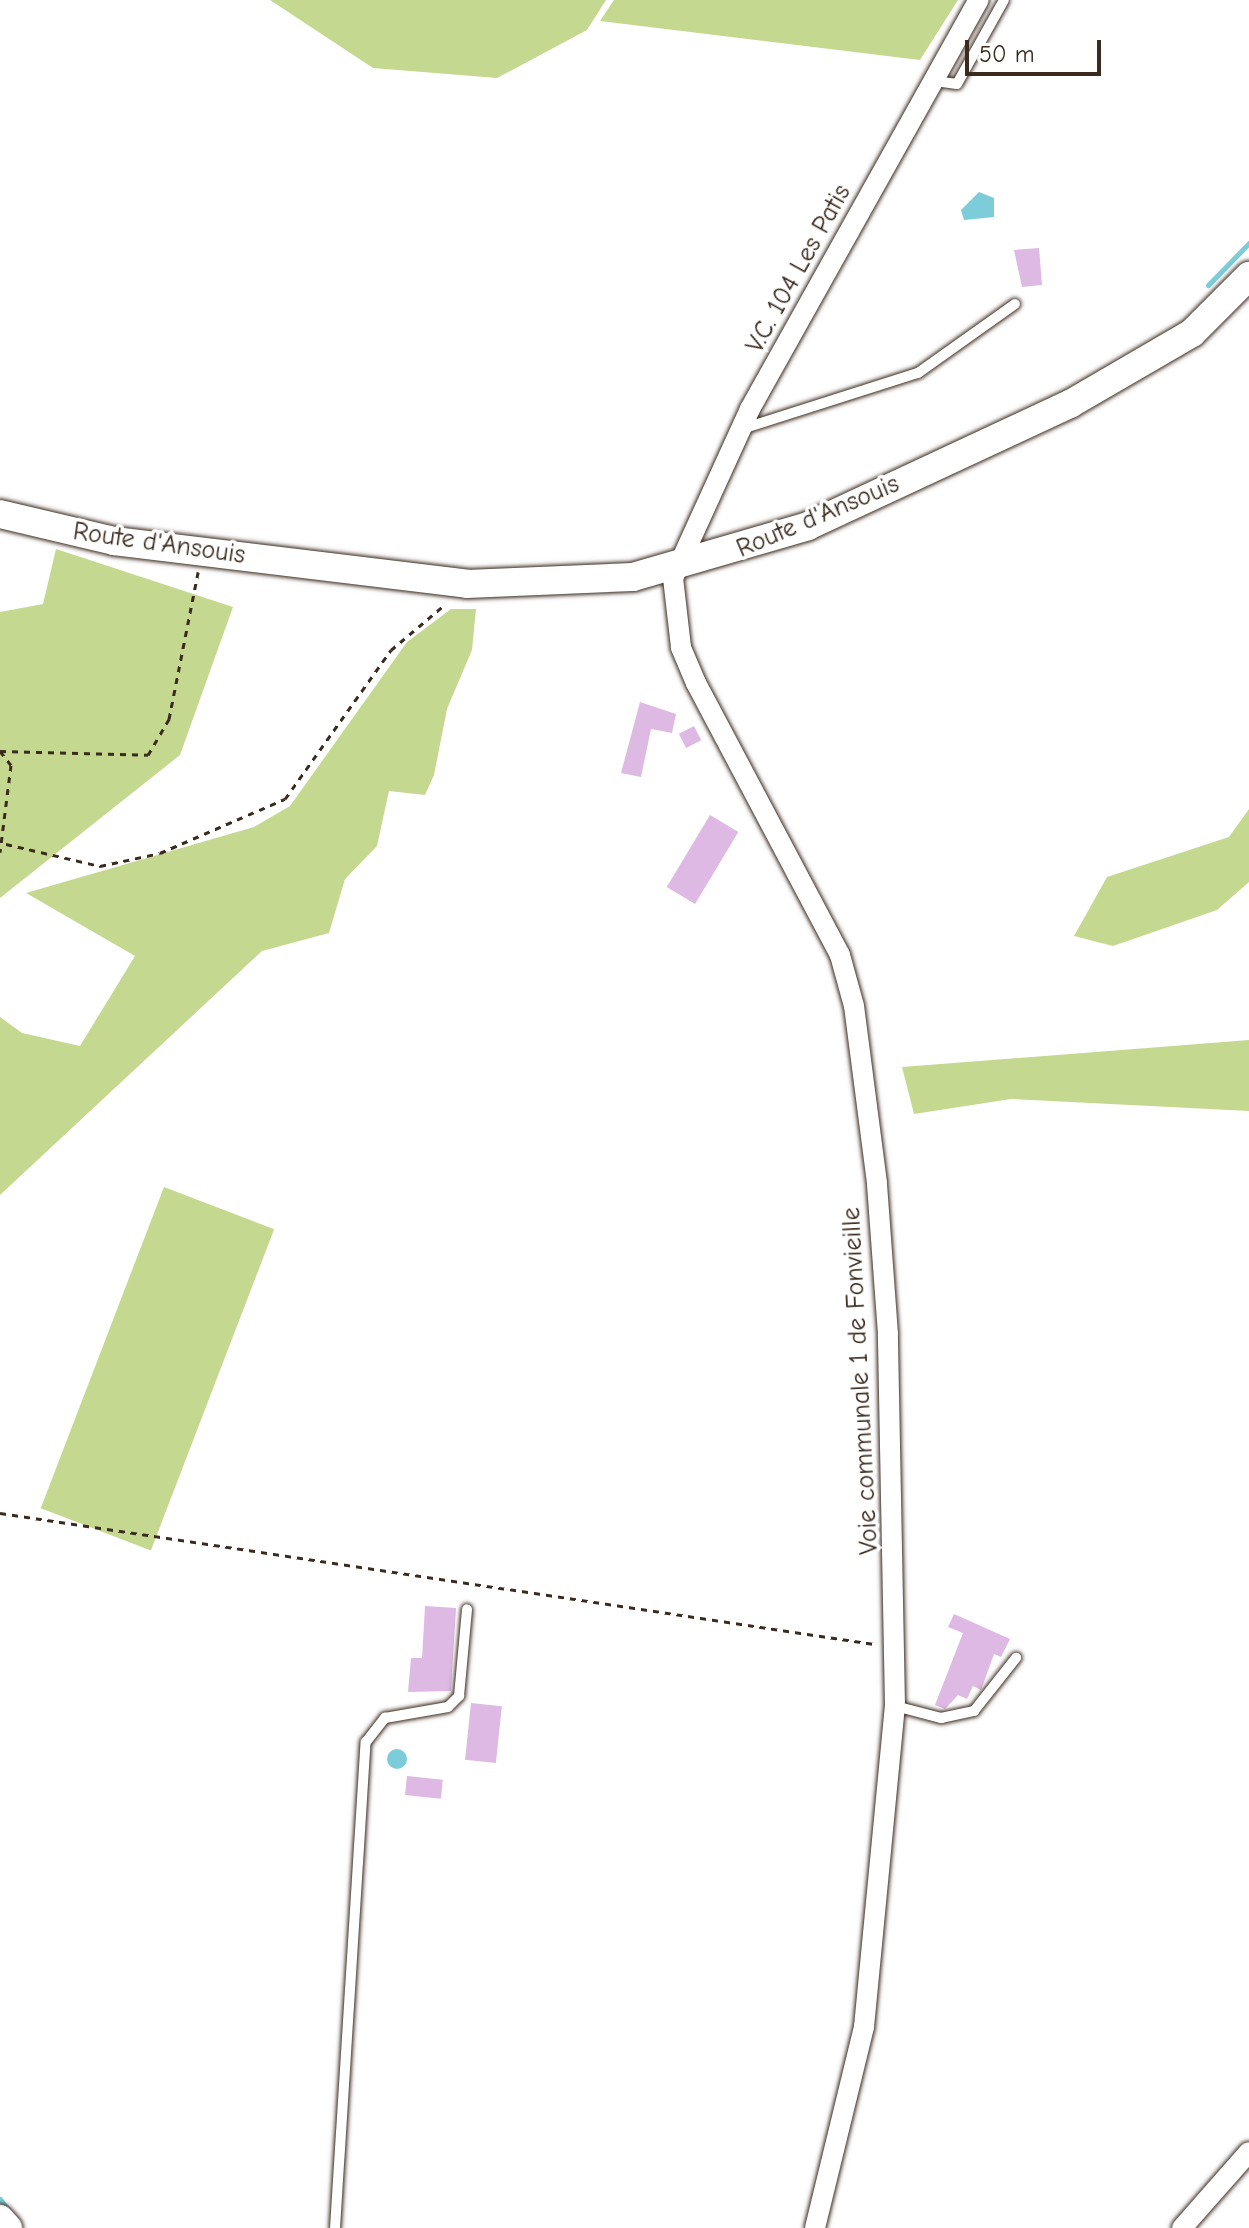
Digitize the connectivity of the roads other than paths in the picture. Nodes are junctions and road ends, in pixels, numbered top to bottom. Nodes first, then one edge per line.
1 (979, 0) edge
2 (1004, 0) edge
3 (935, 81) junction
4 (1249, 276) edge
5 (1015, 304) dead end
6 (740, 429) junction
7 (0, 514) edge
8 (674, 568) junction
9 (467, 1609) dead end
10 (1016, 1658) dead end
11 (895, 1706) junction
12 (1249, 2152) edge
13 (0, 2219) edge
14 (8, 2228) edge
15 (335, 2228) edge
16 (815, 2228) edge
17 (1182, 2228) edge

1 - 3 street, V.C. 104 Les Patis
2 - 3 lane
3 - 6 street, V.C. 104 Les Patis
4 - 8 street, Route d'Ansouis
5 - 6 lane
6 - 8 street, V.C. 104 Les Patis
7 - 8 street, Route d'Ansouis
8 - 11 street, Voie communale 1 de Fonvieille
9 - 15 lane
10 - 11 lane
11 - 16 street, Voie communale 1 de Fonvieille
12 - 17 street
13 - 14 street

